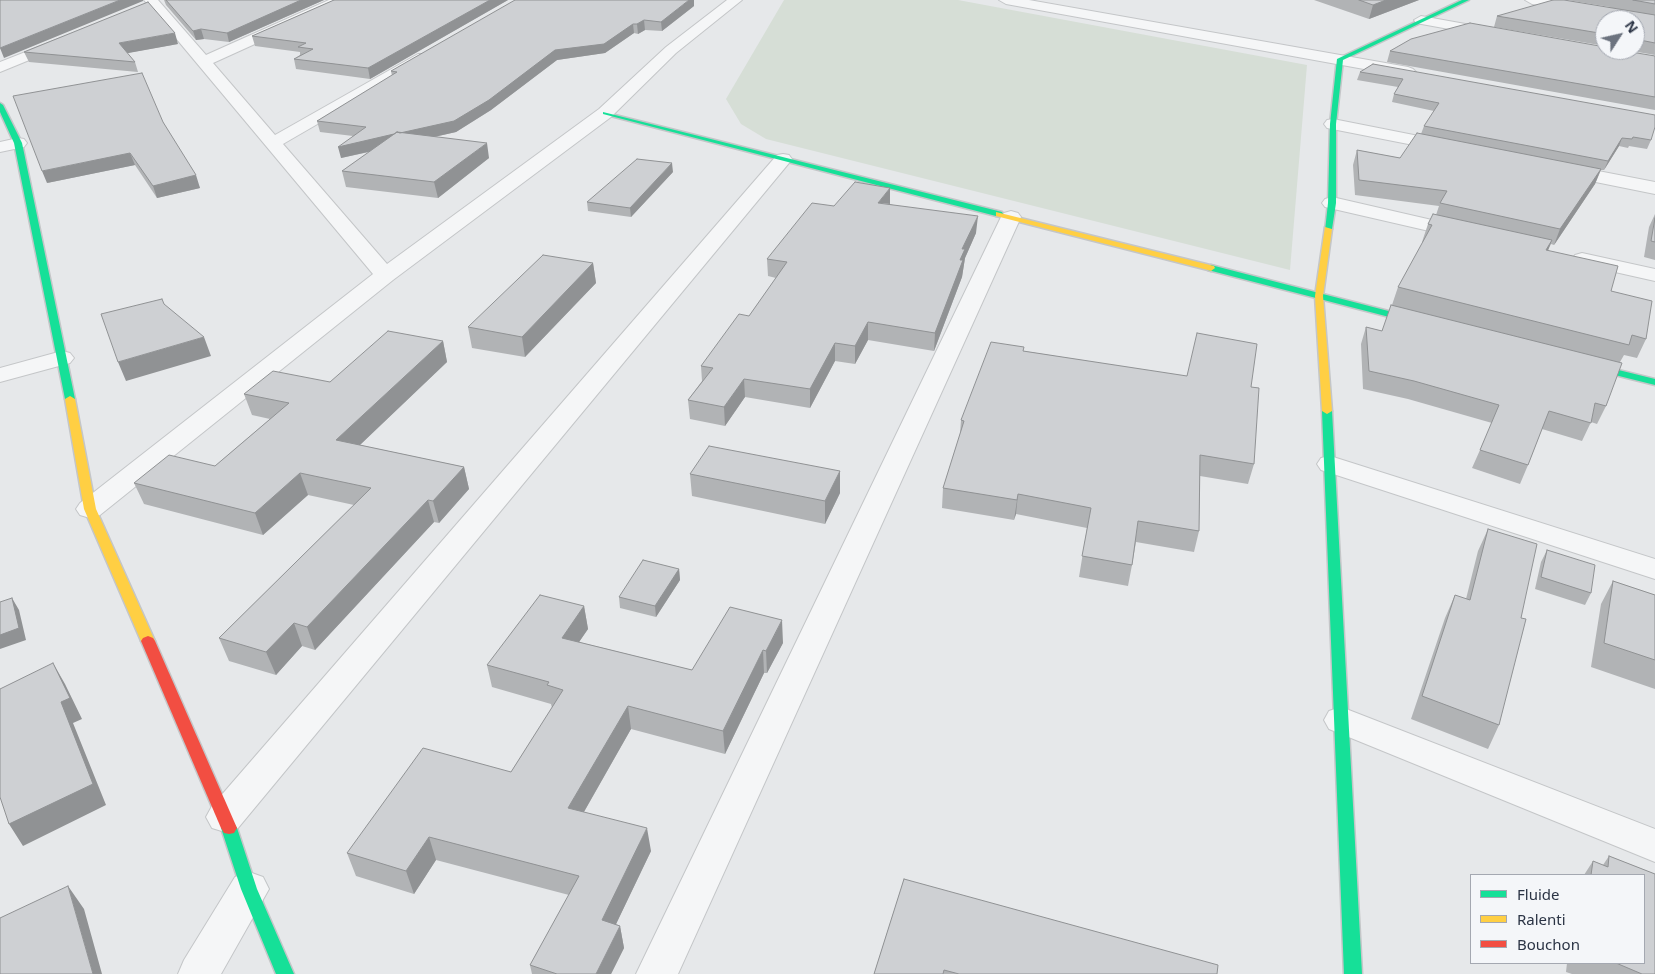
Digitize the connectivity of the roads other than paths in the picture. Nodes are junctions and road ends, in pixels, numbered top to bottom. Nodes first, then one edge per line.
1 (340, 0) edge
2 (735, 0) edge
3 (1006, 0) edge
4 (1466, 0) edge
5 (1532, 0) edge
6 (153, 3) edge
7 (1421, 20) junction
8 (1655, 21) edge
9 (1508, 36) edge
10 (72, 38) edge
11 (436, 50) edge
12 (1340, 59) junction
13 (203, 62) junction
14 (0, 67) edge
15 (1426, 75) edge
16 (0, 105) edge
17 (604, 113) junction
18 (1333, 124) junction
19 (18, 143) junction
20 (273, 143) junction
21 (0, 147) edge
22 (1470, 151) edge
23 (783, 159) junction
24 (1548, 167) edge
25 (1655, 188) edge
26 (1332, 203) junction
27 (1011, 217) junction
28 (1484, 237) edge
29 (1560, 254) edge
30 (385, 274) junction
31 (1655, 275) edge
32 (1319, 296) junction
33 (1434, 326) edge
34 (62, 358) junction
35 (1569, 360) edge
36 (0, 375) edge
37 (1655, 382) edge
38 (1330, 464) junction
39 (90, 509) junction
40 (1655, 569) edge
41 (1341, 720) junction
42 (225, 817) junction
43 (1655, 846) edge
44 (249, 889) junction
45 (199, 974) edge
46 (285, 974) edge
47 (658, 974) edge
48 (1353, 974) edge

1 - 13 street
2 - 17 street
3 - 12 street
4 - 7 street
5 - 8 street
6 - 13 street
7 - 9 street
7 - 12 street
10 - 14 street
11 - 20 street
12 - 15 street
12 - 18 street
13 - 20 street
16 - 19 street
17 - 23 street
17 - 30 street
18 - 22 street
18 - 26 street
19 - 21 street
19 - 34 street
20 - 30 street
23 - 27 street
23 - 42 street
24 - 25 street
26 - 28 street
26 - 32 street
27 - 32 street
27 - 47 street
29 - 31 street
30 - 39 street
32 - 33 street
32 - 38 street
34 - 36 street
34 - 39 street
35 - 37 street
38 - 40 street
38 - 41 street
39 - 42 street
41 - 43 street
41 - 48 street
42 - 44 street
44 - 45 street
44 - 46 street

